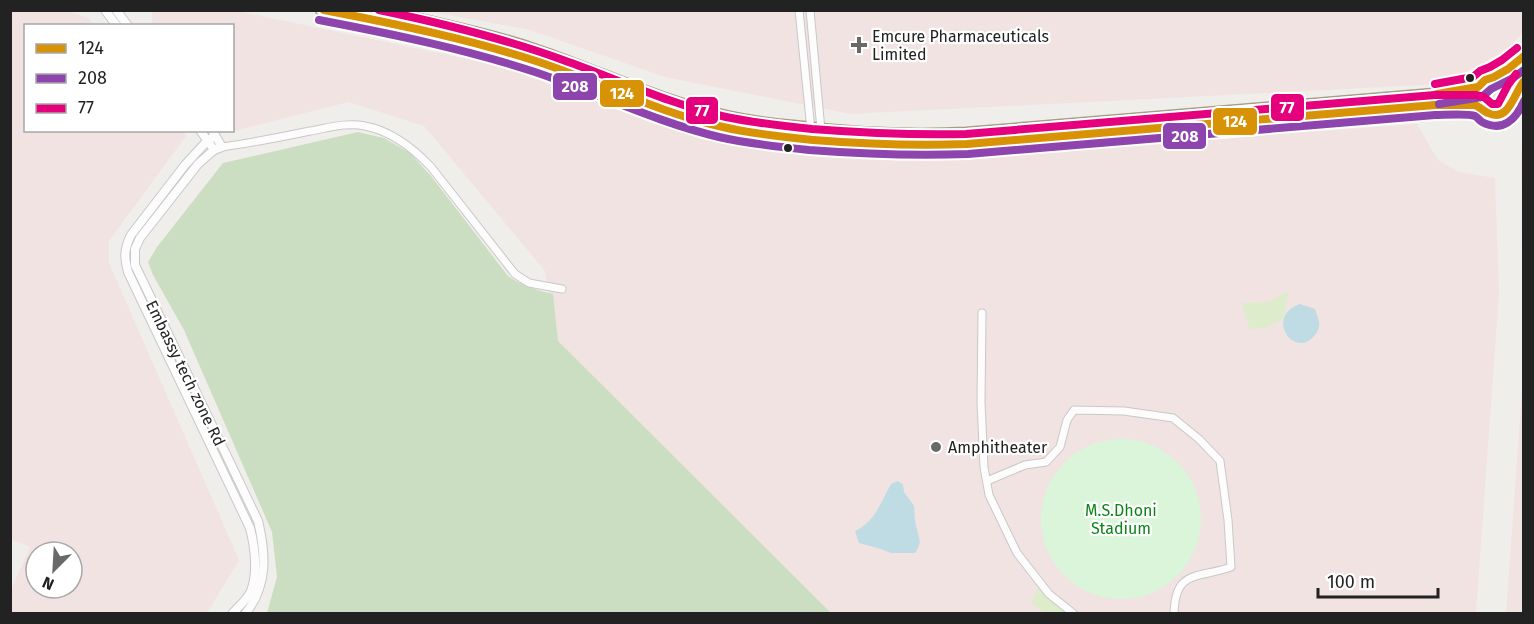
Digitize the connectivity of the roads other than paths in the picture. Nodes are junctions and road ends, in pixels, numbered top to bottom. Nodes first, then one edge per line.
1 (105, 10) edge
2 (116, 10) edge
3 (321, 10) edge
4 (382, 10) edge
5 (800, 10) edge
6 (810, 10) edge
7 (116, 24) edge
8 (126, 24) edge
9 (1524, 56) edge
10 (1494, 77) junction
11 (1524, 80) edge
12 (1478, 87) junction
13 (1514, 95) junction
14 (1479, 106) junction
15 (212, 135) edge
16 (816, 135) junction
17 (218, 148) junction
18 (562, 289) dead end
19 (982, 313) dead end
20 (987, 481) junction
21 (232, 614) edge
22 (245, 614) edge
23 (1074, 614) edge
24 (1174, 614) edge

1 - 7 street
2 - 8 street
3 - 16 main road
4 - 16 main road
5 - 16 street
6 - 16 street
9 - 10 main road
10 - 12 main road
10 - 13 main road
11 - 13 main road
12 - 14 main road
12 - 16 main road
13 - 14 main road
14 - 16 main road
15 - 17 street
15 - 21 street
17 - 18 street
17 - 22 street, Embassy tech zone Rd
19 - 20 street
20 - 23 street
20 - 24 street

